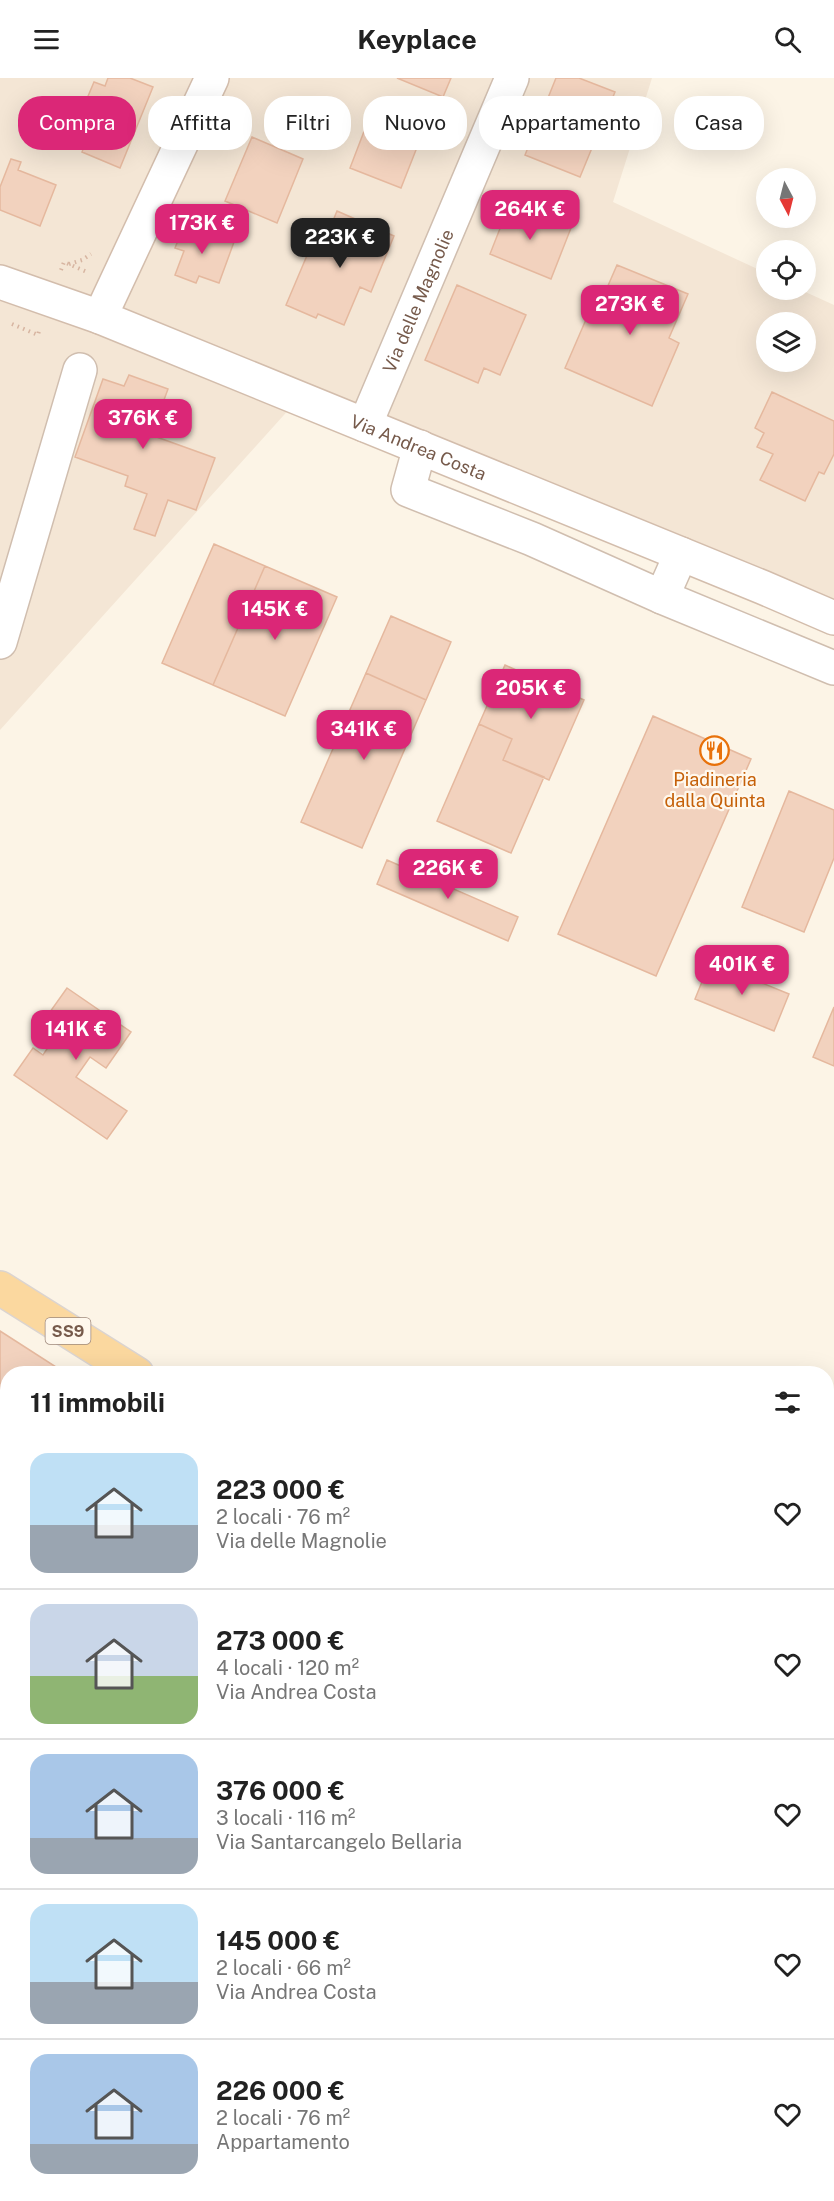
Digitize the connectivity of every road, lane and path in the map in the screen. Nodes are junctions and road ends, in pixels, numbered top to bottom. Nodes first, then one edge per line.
1 (212, 78) edge
2 (512, 78) edge
3 (0, 282) edge
4 (100, 317) junction
5 (9, 323) dead end
6 (38, 335) dead end
7 (80, 370) dead end
8 (365, 425) junction
9 (420, 447) junction
10 (681, 554) junction
11 (662, 597) junction
12 (834, 618) edge
13 (0, 642) edge
14 (834, 668) edge
15 (0, 1288) edge
16 (124, 1366) edge

1 - 4 street
2 - 8 street, Via delle Magnolie
3 - 4 street, Via Andrea Costa
4 - 8 street, Via Andrea Costa
5 - 6 path
7 - 13 street
8 - 9 street, Via Andrea Costa
9 - 10 street, Via Andrea Costa
9 - 11 street
10 - 11 street
10 - 12 street, Via Andrea Costa
11 - 14 street
15 - 16 main road, SS9

